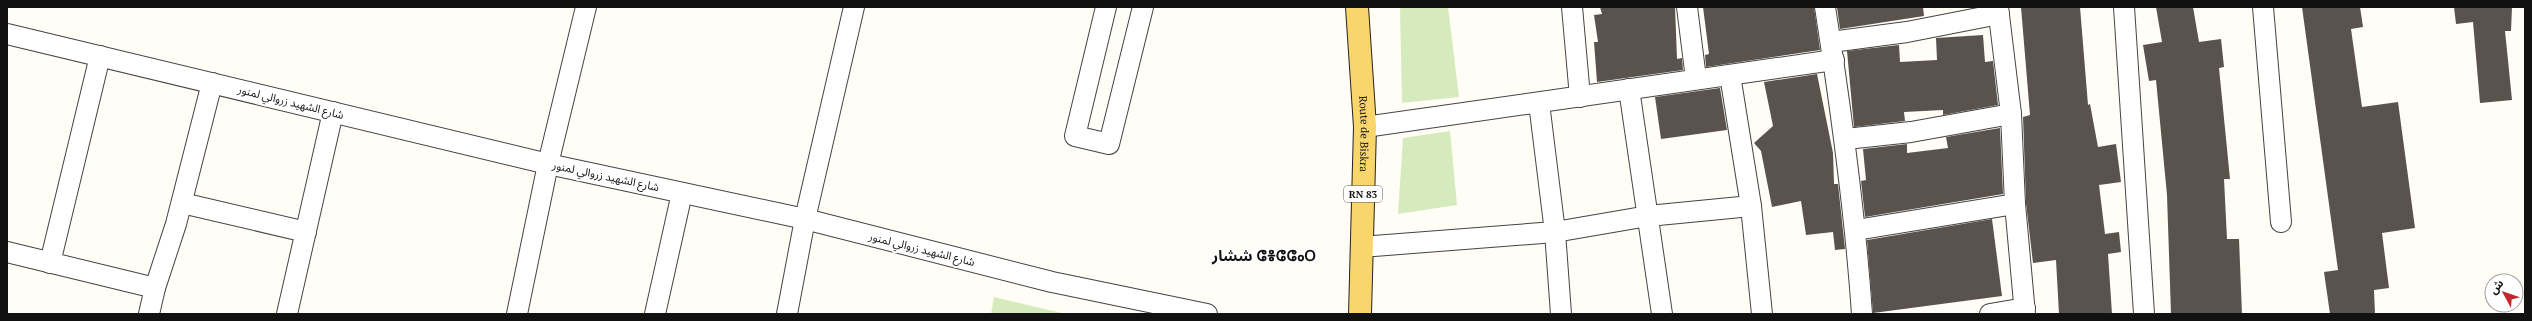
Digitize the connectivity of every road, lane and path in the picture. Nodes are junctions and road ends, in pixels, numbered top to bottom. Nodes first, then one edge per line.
1 (586, 7) edge
2 (854, 7) edge
3 (1106, 7) edge
4 (1143, 7) edge
5 (1357, 7) edge
6 (1370, 7) edge
7 (1572, 7) edge
8 (1687, 7) edge
9 (1825, 7) edge
10 (2124, 7) edge
11 (2263, 7) edge
12 (1998, 10) edge
13 (7, 34) edge
14 (1832, 51) junction
15 (100, 56) junction
16 (1363, 74) junction
17 (1730, 74) junction
18 (1696, 79) junction
19 (212, 83) junction
20 (1629, 89) junction
21 (1580, 96) junction
22 (1539, 102) junction
23 (333, 112) junction
24 (2011, 114) junction
25 (1365, 128) junction
26 (1846, 139) junction
27 (548, 164) junction
28 (682, 193) junction
29 (182, 203) junction
30 (2015, 204) junction
31 (1751, 206) junction
32 (1648, 216) junction
33 (805, 219) junction
34 (2281, 222) dead end
35 (1856, 230) junction
36 (306, 232) junction
37 (1555, 232) junction
38 (1361, 247) junction
39 (7, 252) edge
40 (50, 263) junction
41 (155, 288) junction
42 (2025, 311) edge
43 (149, 314) edge
44 (287, 314) edge
45 (516, 314) edge
46 (655, 314) edge
47 (787, 314) edge
48 (1207, 314) edge
49 (1360, 314) edge
50 (1561, 314) edge
51 (1662, 314) edge
52 (1762, 314) edge
53 (1862, 314) edge
54 (1990, 314) edge
55 (2144, 314) edge

1 - 27 street
2 - 33 street
3 - 4 street
5 - 16 main road, RN 83
6 - 16 main road, RN 83
7 - 21 street
8 - 18 street
9 - 14 street
10 - 55 street
11 - 34 street
12 - 14 street
12 - 24 street
13 - 15 street, شارع الشهيد زروالي لمنور
14 - 17 street
14 - 26 street
15 - 19 street, شارع الشهيد زروالي لمنور
15 - 40 street
16 - 25 main road, Route de Biskra / RN 83
17 - 18 street
17 - 31 street
18 - 20 street
19 - 23 street, شارع الشهيد زروالي لمنور
19 - 29 street
20 - 21 street
20 - 32 street
21 - 22 street
22 - 25 street
22 - 37 street
23 - 27 street, شارع الشهيد زروالي لمنور
23 - 36 street
24 - 26 street
24 - 30 street
25 - 38 main road, Route de Biskra / RN 83
26 - 35 street
27 - 28 street, شارع الشهيد زروالي لمنور
27 - 45 street
28 - 33 street, شارع الشهيد زروالي لمنور
28 - 46 street
29 - 36 street
29 - 41 street
30 - 35 street
30 - 42 street
31 - 32 street
31 - 52 street
32 - 37 street
32 - 51 street
33 - 47 street
33 - 48 street, شارع الشهيد زروالي لمنور
35 - 53 street
36 - 44 street
37 - 38 street
37 - 50 street
38 - 49 main road, Route de Biskra / RN 83
39 - 40 street
40 - 41 street
41 - 43 street
42 - 54 street

